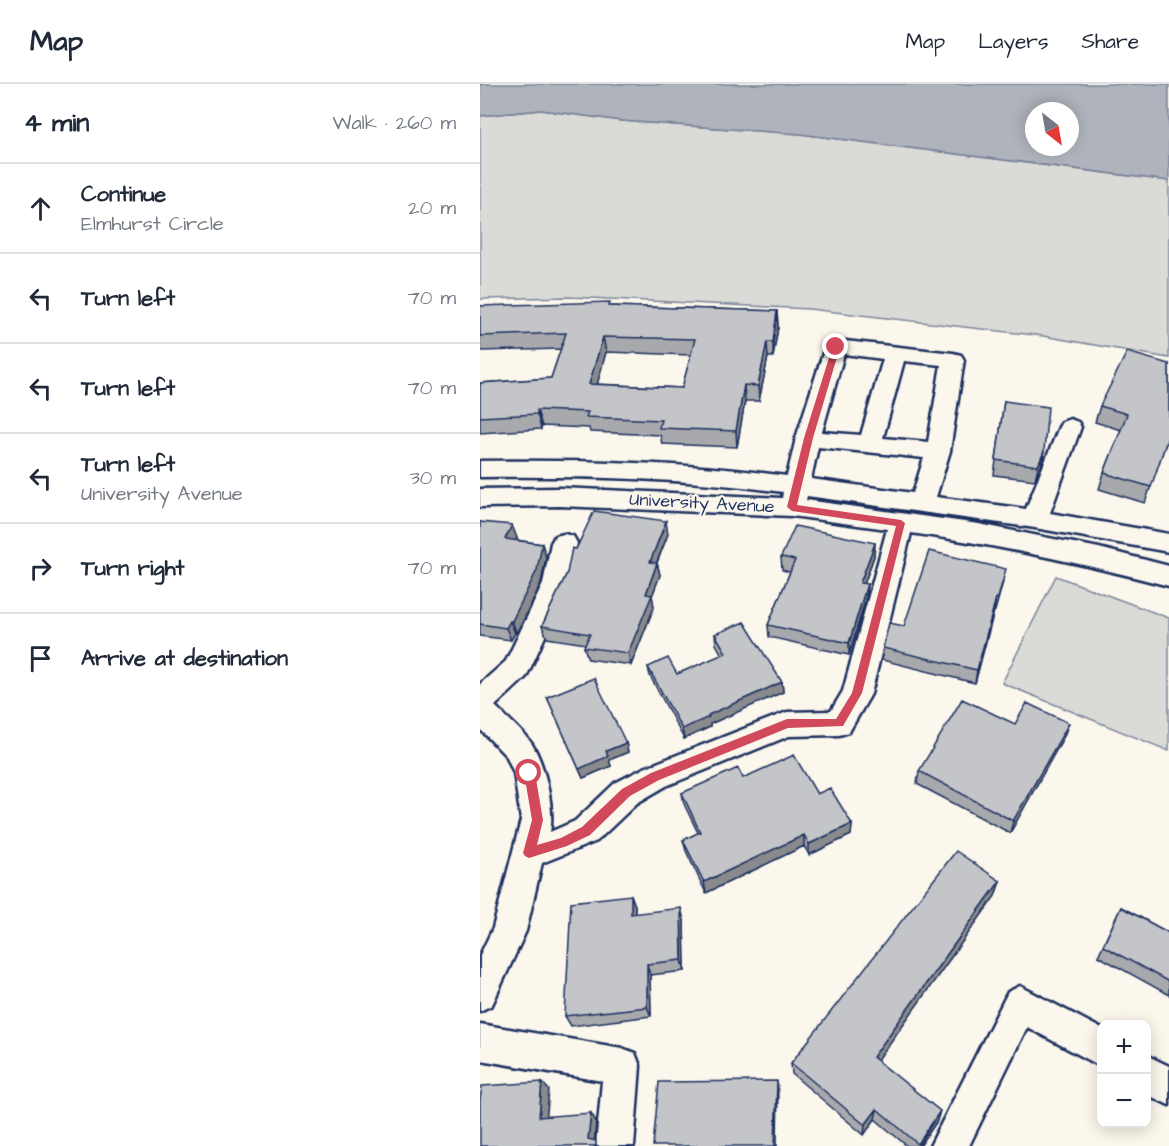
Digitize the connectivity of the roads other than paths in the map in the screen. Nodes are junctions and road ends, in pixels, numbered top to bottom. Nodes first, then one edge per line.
1 (895, 354) junction
2 (1070, 427) dead end
3 (808, 438) junction
4 (870, 444) junction
5 (938, 450) junction
6 (480, 469) edge
7 (795, 496) junction
8 (480, 498) edge
9 (922, 504) junction
10 (1035, 519) junction
11 (901, 523) junction
12 (564, 543) dead end
13 (1169, 543) edge
14 (1169, 576) edge
15 (480, 702) edge
16 (480, 710) edge
17 (529, 853) junction
18 (480, 993) edge
19 (480, 1042) edge
20 (1097, 1047) edge
21 (1148, 1074) edge
22 (1169, 1086) edge
23 (615, 1146) edge
24 (949, 1146) edge

1 - 3 street
1 - 4 street
1 - 5 street
2 - 10 street
3 - 4 street
3 - 7 street
4 - 5 street
5 - 9 street
6 - 7 street, University Avenue
7 - 8 street, University Avenue
7 - 9 street, University Avenue
7 - 11 street, University Avenue
9 - 10 street, University Avenue
10 - 13 street, University Avenue
11 - 14 street, University Avenue
11 - 17 street
12 - 15 street
16 - 17 street
17 - 18 street
19 - 23 street
20 - 24 street
21 - 22 street

